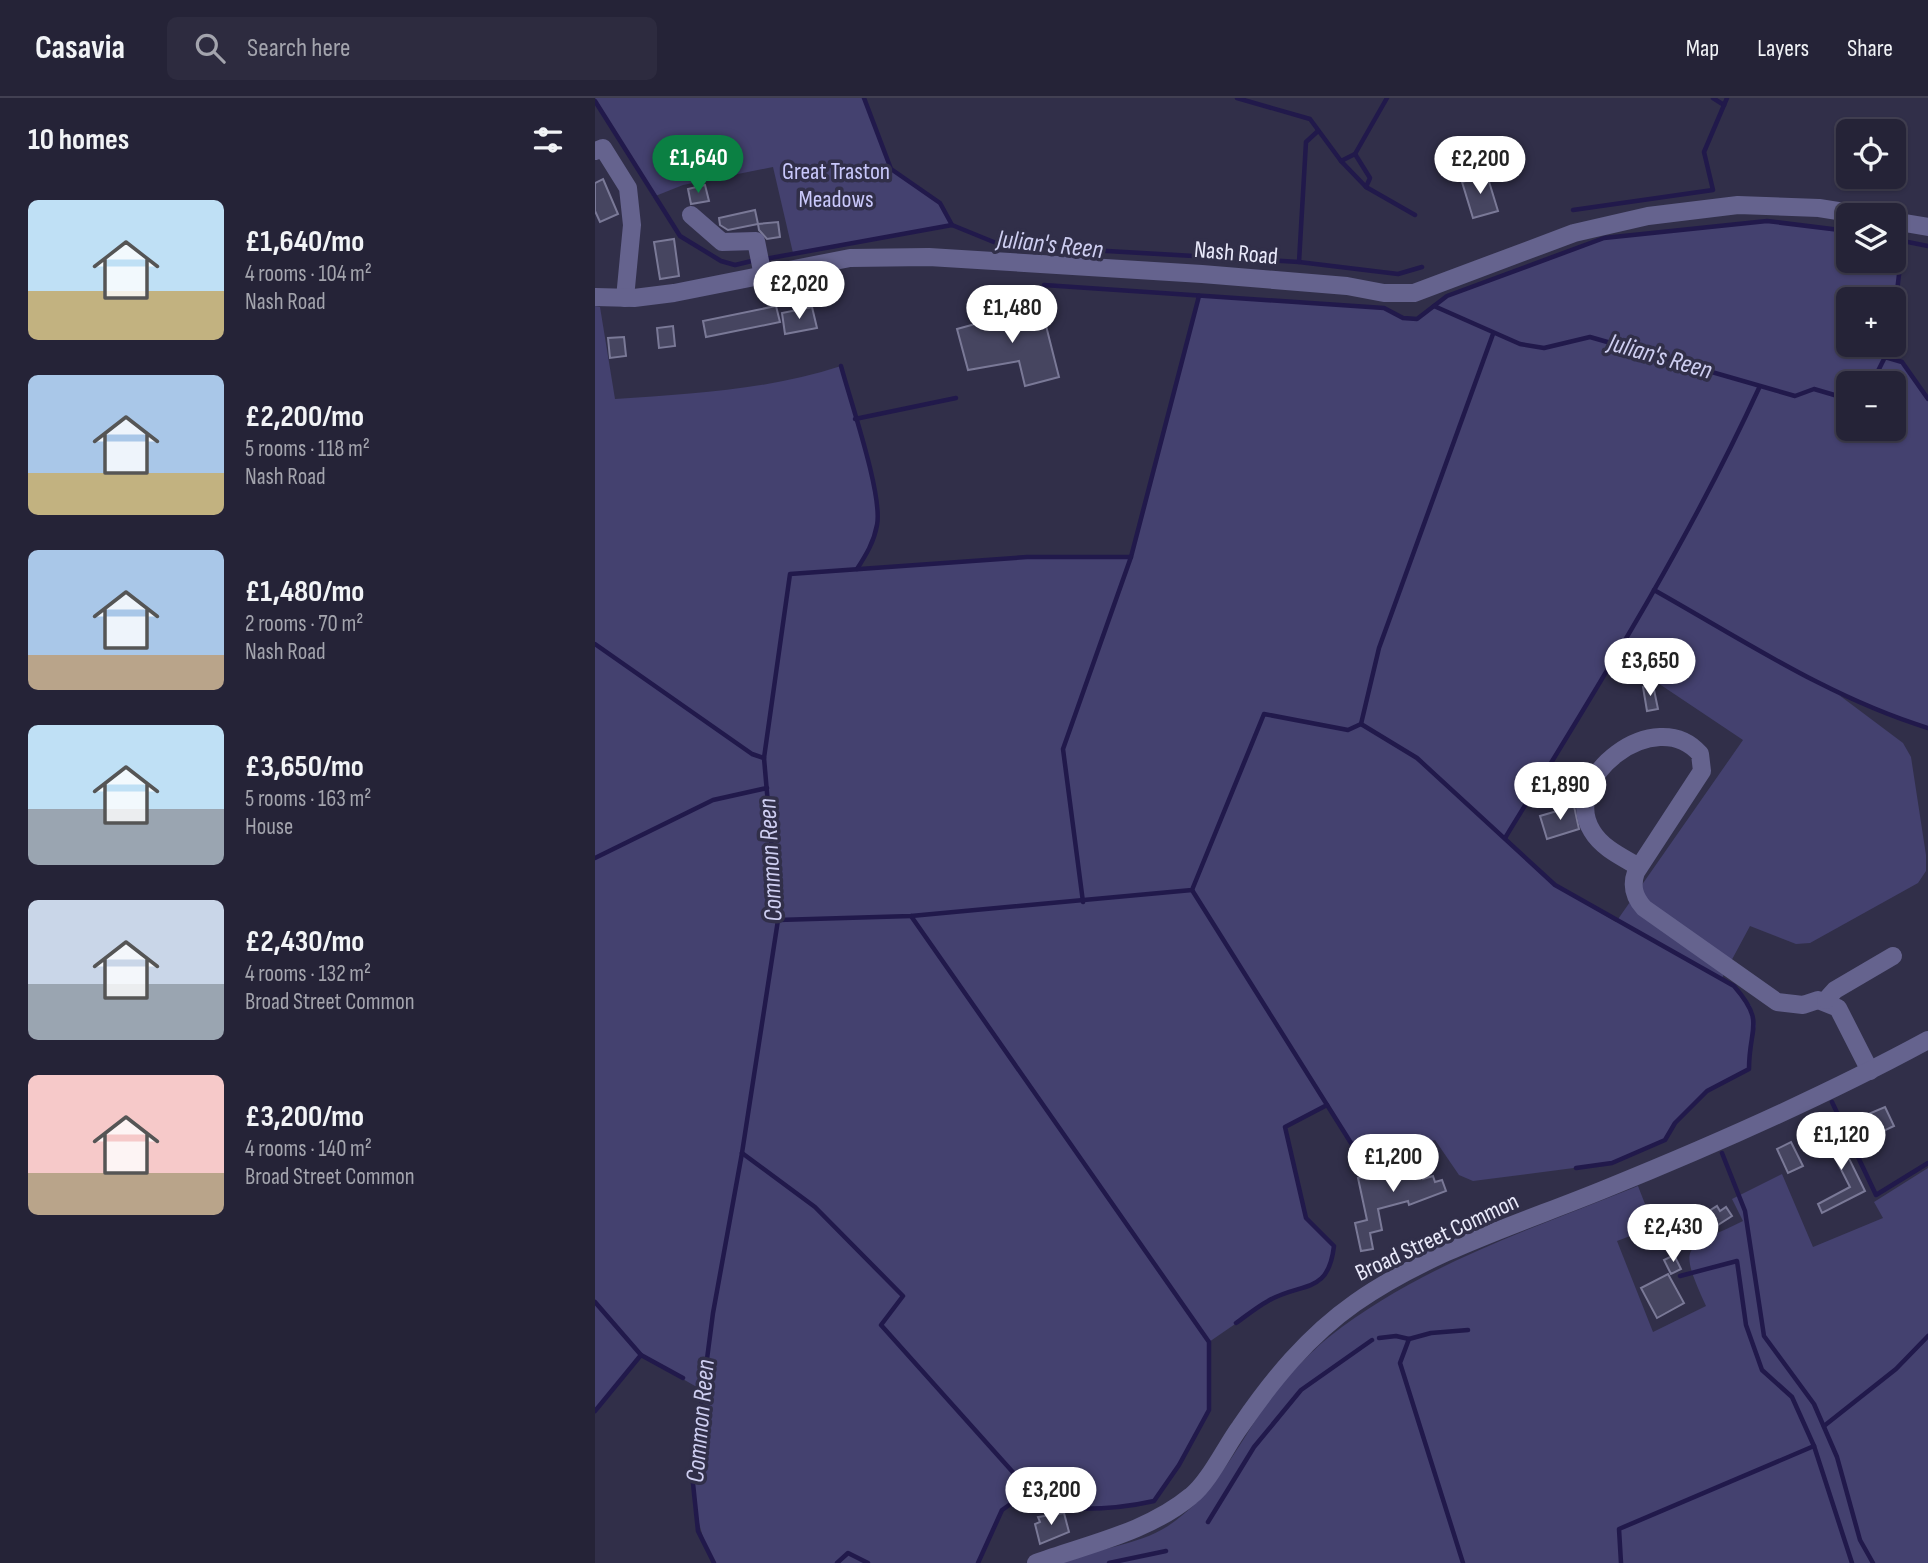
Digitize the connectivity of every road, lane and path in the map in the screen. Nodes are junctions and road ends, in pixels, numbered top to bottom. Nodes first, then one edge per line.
1 (595, 151) edge
2 (1836, 211) edge
3 (691, 215) dead end
4 (1906, 223) edge
5 (1928, 227) edge
6 (761, 265) junction
7 (595, 297) edge
8 (625, 298) junction
9 (1639, 867) junction
10 (1893, 956) dead end
11 (1826, 1000) junction
12 (1928, 1040) edge
13 (1870, 1072) junction
14 (1036, 1563) edge

1 - 8 street
2 - 6 street, Nash Road
3 - 6 street
4 - 5 street
6 - 8 street, Nash Road
7 - 8 street, Nash Road
9 - 9 street
9 - 11 street
10 - 11 street
11 - 13 street
12 - 13 street, Broad Street Common
13 - 14 street, Broad Street Common

